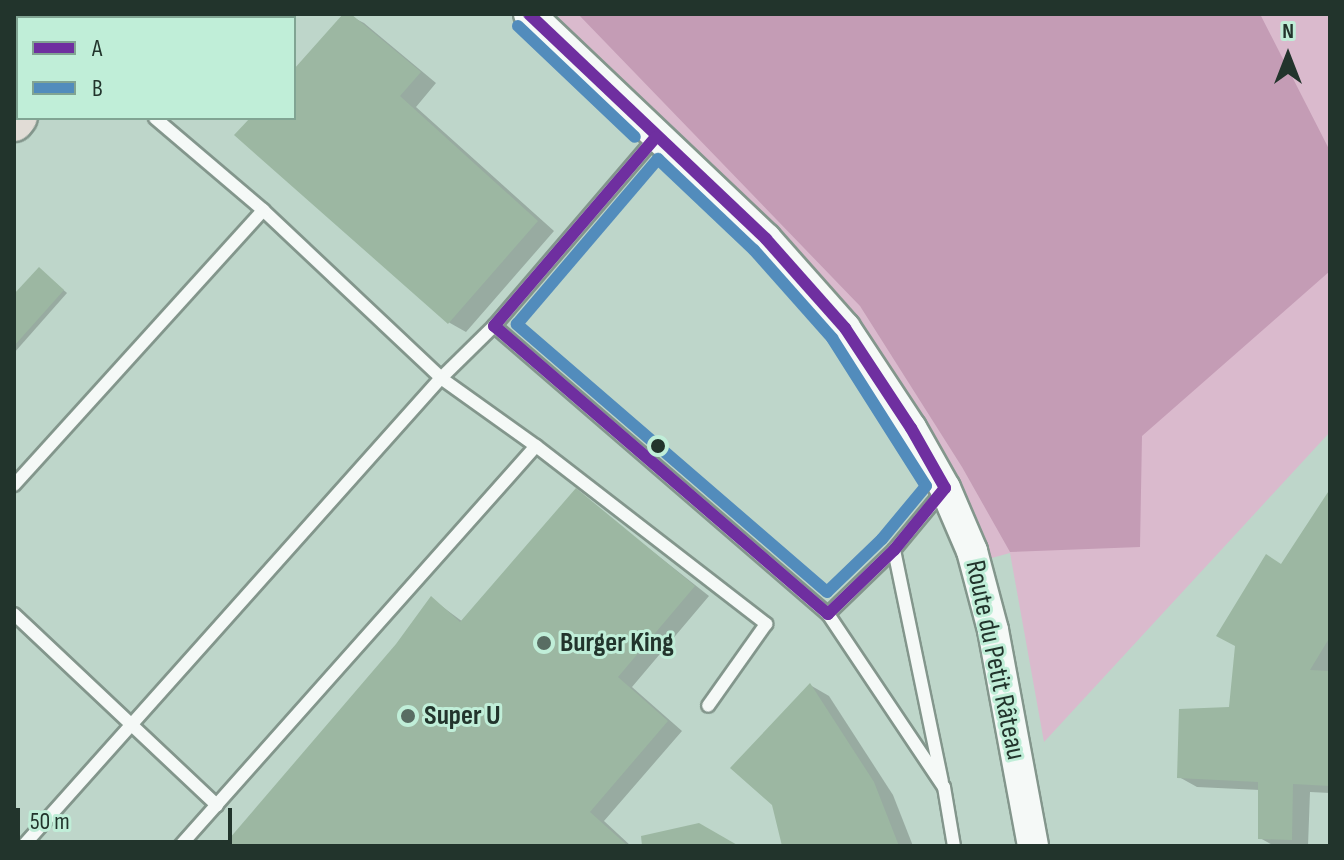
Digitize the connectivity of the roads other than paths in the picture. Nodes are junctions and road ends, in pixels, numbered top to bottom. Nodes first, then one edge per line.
1 (529, 14) edge
2 (157, 120) edge
3 (656, 137) junction
4 (263, 210) junction
5 (494, 326) junction
6 (441, 378) junction
7 (536, 446) junction
8 (14, 485) edge
9 (945, 488) junction
10 (894, 550) junction
11 (14, 614) edge
12 (828, 614) junction
13 (708, 706) dead end
14 (132, 725) junction
15 (944, 787) junction
16 (217, 805) junction
17 (23, 846) edge
18 (180, 846) edge
19 (954, 846) edge
20 (1033, 846) edge

1 - 3 street, Route du Petit Râteau
2 - 4 lane
3 - 5 lane
3 - 9 street, Route du Petit Râteau
4 - 6 lane
4 - 8 lane
5 - 6 lane
5 - 12 lane
6 - 7 lane
6 - 14 lane
7 - 13 lane
7 - 16 lane
9 - 10 lane
9 - 20 street, Route du Petit Râteau
10 - 12 lane
10 - 15 lane
11 - 14 lane
12 - 15 lane
14 - 16 lane
14 - 17 lane
15 - 19 lane
16 - 18 lane

